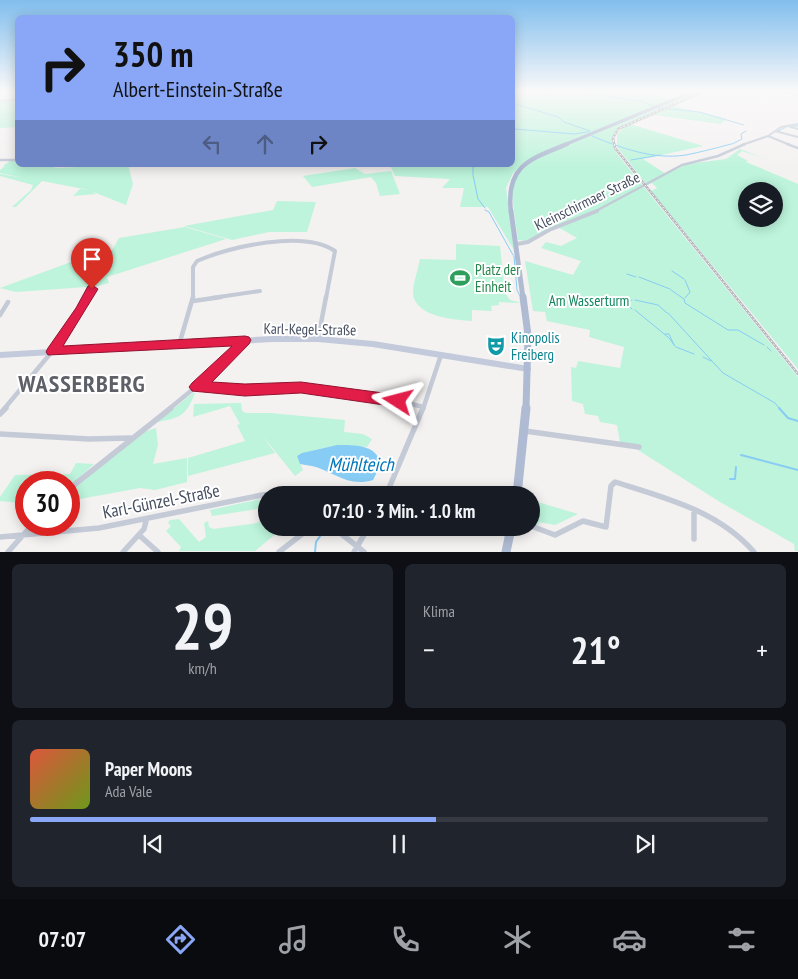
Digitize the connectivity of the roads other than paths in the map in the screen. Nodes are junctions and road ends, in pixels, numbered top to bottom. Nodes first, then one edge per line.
1 (629, 118) edge
2 (798, 124) edge
3 (789, 126) junction
4 (798, 129) edge
5 (775, 132) junction
6 (768, 136) junction
7 (798, 137) edge
8 (798, 148) edge
9 (0, 160) edge
10 (15, 160) edge
11 (517, 244) junction
12 (92, 289) dead end
13 (260, 291) dead end
14 (193, 301) junction
15 (8, 302) dead end
16 (0, 315) edge
17 (245, 340) junction
18 (318, 340) junction
19 (179, 344) junction
20 (52, 352) junction
21 (0, 355) edge
22 (441, 355) junction
23 (528, 370) junction
24 (197, 387) junction
25 (424, 407) junction
26 (0, 414) edge
27 (525, 431) junction
28 (0, 434) edge
29 (131, 438) junction
30 (639, 447) dead end
31 (80, 480) edge
32 (390, 486) edge
33 (518, 486) edge
34 (258, 496) edge
35 (694, 510) junction
36 (146, 522) junction
37 (540, 529) edge
38 (139, 535) junction
39 (300, 536) edge
40 (342, 536) edge
41 (363, 536) edge
42 (509, 536) edge
43 (0, 537) edge
44 (21, 537) junction
45 (694, 539) dead end
46 (355, 550) edge
47 (8, 552) edge
48 (123, 552) edge
49 (158, 552) edge
50 (279, 552) edge
51 (364, 552) edge
52 (506, 552) edge
53 (754, 552) edge

1 - 11 main road
2 - 3 street, Kleinschirmaer Straße
3 - 4 street
3 - 5 street, Kleinschirmaer Straße
5 - 6 street, Kleinschirmaer Straße
5 - 7 street
6 - 8 street
6 - 11 street, Kleinschirmaer Straße
9 - 10 street
11 - 23 main road
12 - 20 street
13 - 14 street
14 - 18 street
14 - 19 street
15 - 16 street
17 - 18 street, Karl-Kegel-Straße
17 - 19 street, Karl-Kegel-Straße
17 - 24 street
18 - 22 street, Karl-Kegel-Straße
19 - 20 street, Karl-Kegel-Straße
20 - 21 street, Karl-Kegel-Straße
20 - 26 street
22 - 23 street, Karl-Kegel-Straße
22 - 25 street
23 - 27 main road
24 - 25 street
24 - 29 street
25 - 32 street
27 - 30 street
27 - 33 main road
28 - 29 street
29 - 31 street
34 - 36 street, Karl-Günzel-Straße
35 - 37 street
35 - 45 street
35 - 53 street
36 - 38 street
36 - 44 street, Karl-Günzel-Straße
38 - 48 street
38 - 49 street
39 - 50 street
40 - 46 street
41 - 46 street
42 - 52 main road
43 - 44 street, Karl-Günzel-Straße
44 - 47 street
46 - 51 street

